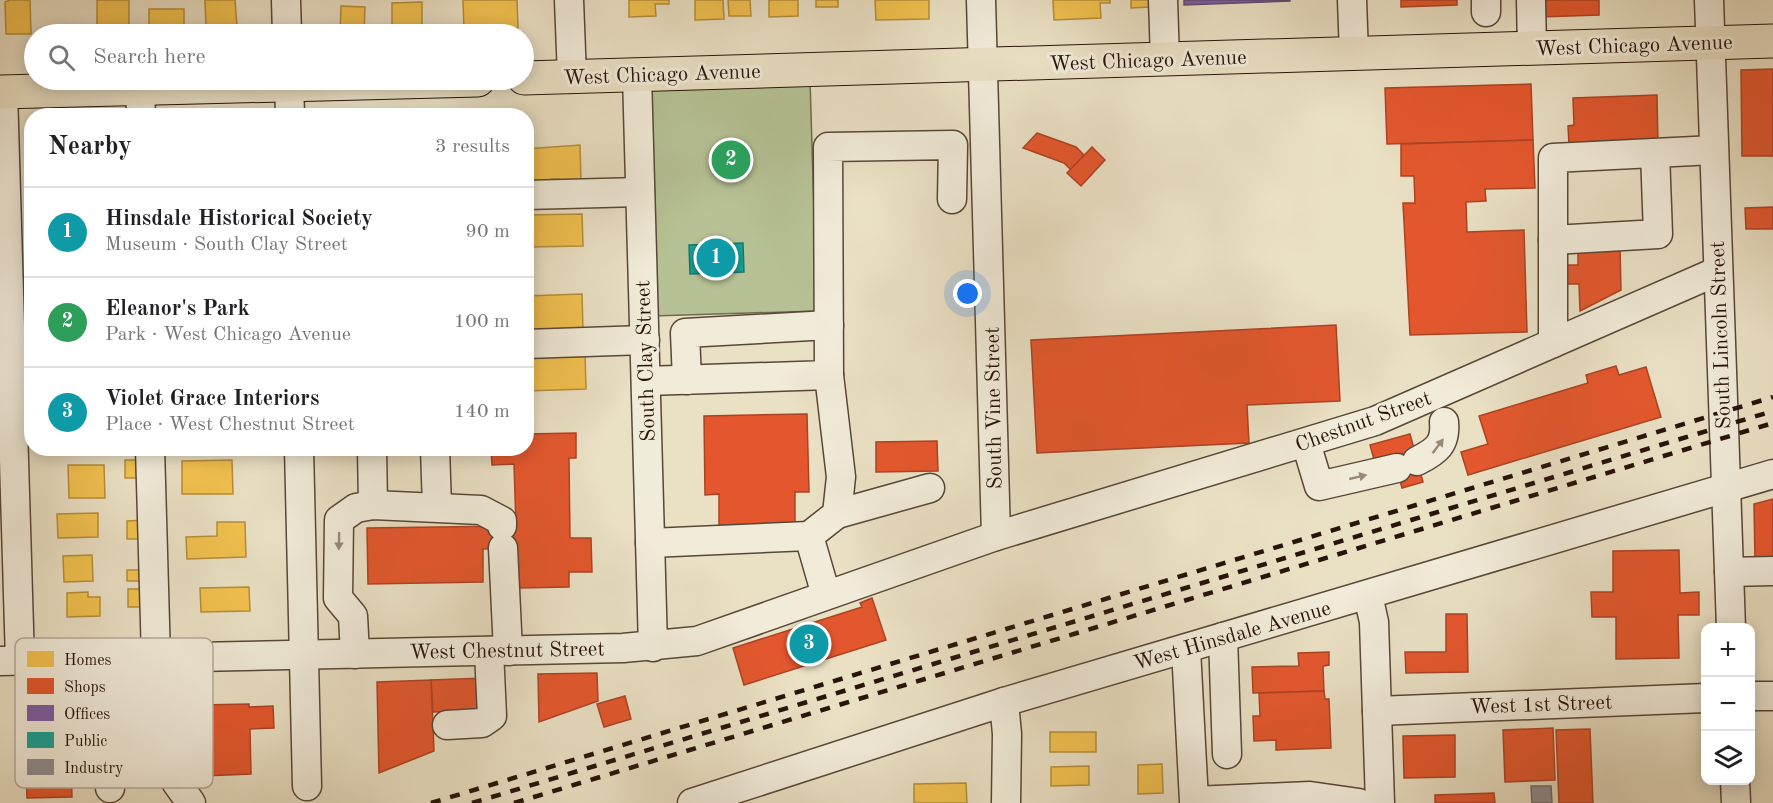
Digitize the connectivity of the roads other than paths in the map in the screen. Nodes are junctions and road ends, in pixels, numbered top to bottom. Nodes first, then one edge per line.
1 (286, 0) edge
2 (569, 0) edge
3 (981, 0) edge
4 (1352, 0) edge
5 (1531, 0) edge
6 (1709, 0) edge
7 (1167, 8) edge
8 (287, 24) edge
9 (1773, 41) edge
10 (1711, 43) junction
11 (1532, 48) junction
12 (1354, 54) junction
13 (1165, 59) junction
14 (983, 65) junction
15 (637, 75) junction
16 (572, 77) junction
17 (534, 78) edge
18 (333, 90) edge
19 (2, 92) edge
20 (289, 93) edge
21 (141, 102) edge
22 (1714, 150) junction
23 (1655, 153) junction
24 (640, 192) junction
25 (534, 195) edge
26 (952, 199) dead end
27 (1553, 240) junction
28 (1718, 272) junction
29 (829, 325) junction
30 (645, 340) junction
31 (1553, 343) junction
32 (534, 344) edge
33 (830, 375) junction
34 (687, 380) junction
35 (646, 381) junction
36 (1444, 422) dead end
37 (1306, 443) junction
38 (151, 456) edge
39 (299, 456) edge
40 (372, 456) edge
41 (435, 456) edge
42 (1773, 474) edge
43 (930, 488) dead end
44 (1726, 489) junction
45 (373, 505) junction
46 (437, 507) junction
47 (837, 514) junction
48 (809, 536) junction
49 (996, 536) junction
50 (650, 543) junction
51 (1773, 571) edge
52 (1729, 572) junction
53 (826, 595) junction
54 (1368, 595) junction
55 (1731, 623) edge
56 (1223, 637) junction
57 (164, 638) edge
58 (653, 647) junction
59 (1185, 649) junction
60 (499, 651) junction
61 (356, 654) junction
62 (305, 655) junction
63 (213, 657) edge
64 (10, 661) edge
65 (1755, 696) edge
66 (1773, 696) edge
67 (1701, 698) edge
68 (1004, 702) junction
69 (1377, 711) junction
70 (447, 725) dead end
71 (1227, 754) dead end
72 (1736, 785) edge
73 (307, 786) dead end
74 (180, 788) edge
75 (191, 803) edge
76 (692, 803) edge
77 (1006, 803) edge
78 (1359, 803) edge
79 (1380, 803) edge
80 (1736, 803) edge

1 - 8 street
2 - 16 street
3 - 14 street, South Vine Street
4 - 12 street
5 - 11 street
6 - 10 street, South Lincoln Street
7 - 13 street
9 - 10 main road, West Chicago Avenue
10 - 11 main road, West Chicago Avenue
10 - 22 street, South Lincoln Street
11 - 12 main road, West Chicago Avenue
12 - 13 main road, West Chicago Avenue
13 - 14 main road, West Chicago Avenue
14 - 15 main road, West Chicago Avenue
14 - 49 street, South Vine Street
15 - 16 main road, West Chicago Avenue
15 - 24 street, South Clay Street
16 - 17 main road, West Chicago Avenue
18 - 20 main road
19 - 21 main road
19 - 64 street
20 - 21 main road
22 - 23 street
22 - 28 street, South Lincoln Street
23 - 27 street
23 - 27 street
24 - 25 street
24 - 30 street, South Clay Street
26 - 29 street
27 - 31 street
28 - 31 street, Chestnut Street
28 - 44 street, South Lincoln Street
29 - 33 street
29 - 34 street
30 - 32 street
30 - 35 street, South Clay Street
31 - 37 street, Chestnut Street
33 - 34 street
33 - 47 street
34 - 35 street
35 - 50 street, South Clay Street
37 -> 36 street
37 - 49 street, Chestnut Street
38 - 57 street
39 - 62 street
40 - 45 street
41 - 46 street
42 - 44 street, West Hinsdale Avenue
43 - 47 street
44 - 52 street, South Lincoln Street
44 - 54 street, West Hinsdale Avenue
45 - 46 street
45 -> 61 street
46 - 60 street
47 - 48 street
48 - 50 street
48 - 53 street
49 - 53 street, West Chestnut Street
50 - 58 street, South Clay Street
51 - 52 street
52 - 55 street, South Lincoln Street
53 - 58 street, West Chestnut Street
54 - 56 street, West Hinsdale Avenue
54 - 69 street
56 - 59 street, West Hinsdale Avenue
56 - 71 street
58 - 60 street, West Chestnut Street
59 - 68 street, West Hinsdale Avenue
59 - 78 street
60 - 61 street, West Chestnut Street
60 - 70 street
61 - 62 street, West Chestnut Street
62 - 63 street, West Chestnut Street
62 - 73 street
65 - 66 street
67 - 69 street, West 1st Street
68 - 76 street, West Hinsdale Avenue
68 - 77 street
69 - 79 street
72 - 80 street
74 - 75 street

